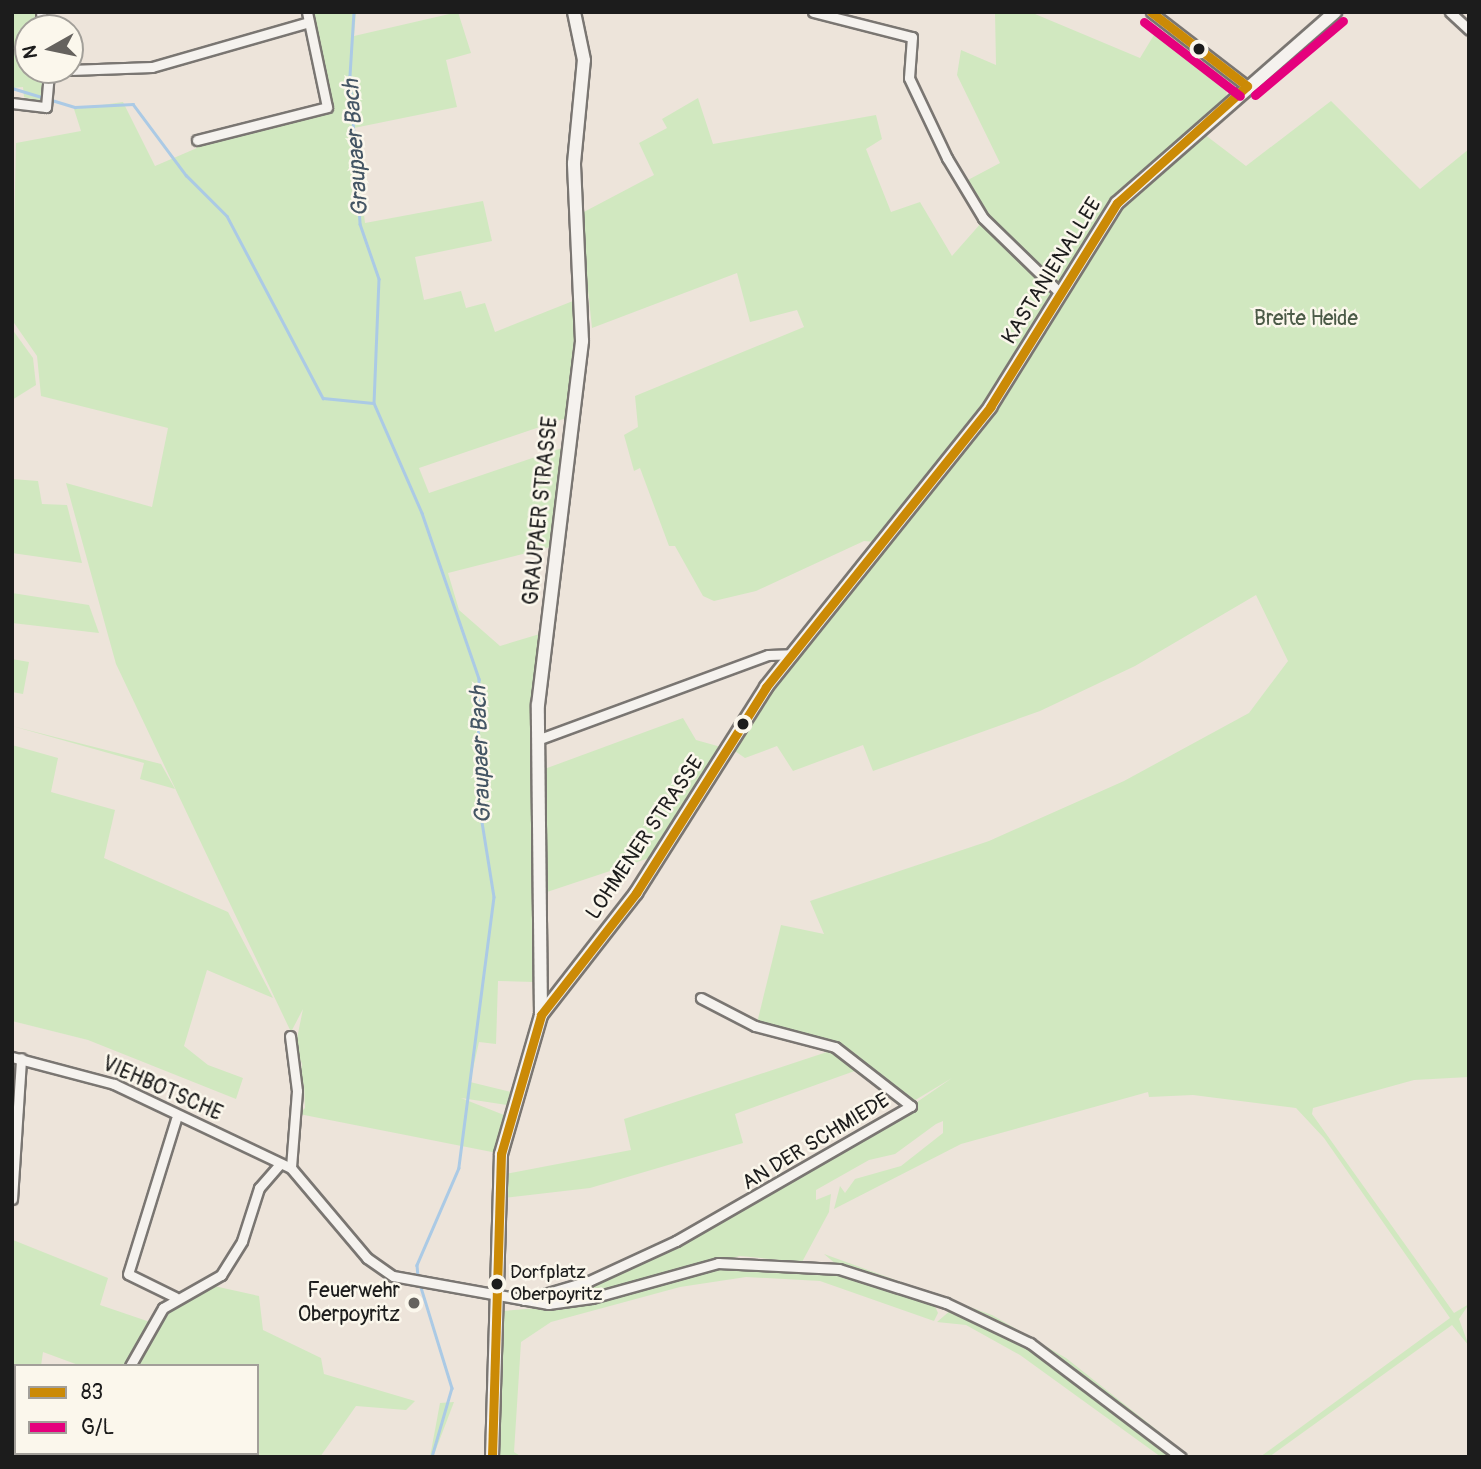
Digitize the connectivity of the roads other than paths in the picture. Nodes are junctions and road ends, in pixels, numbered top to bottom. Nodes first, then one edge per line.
1 (574, 12) edge
2 (813, 12) edge
3 (1151, 12) edge
4 (1335, 12) edge
5 (1450, 12) edge
6 (308, 17) edge
7 (1469, 30) edge
8 (84, 69) edge
9 (47, 84) edge
10 (1247, 86) junction
11 (12, 103) edge
12 (197, 140) dead end
13 (1058, 291) junction
14 (895, 524) joint
15 (792, 654) junction
16 (537, 740) junction
17 (701, 998) dead end
18 (541, 1015) junction
19 (290, 1036) dead end
20 (17, 1058) edge
21 (176, 1119) junction
22 (280, 1164) junction
23 (291, 1168) junction
24 (12, 1199) edge
25 (175, 1297) junction
26 (497, 1298) junction
27 (519, 1301) junction
28 (131, 1364) edge
29 (492, 1457) edge
30 (1181, 1457) edge

1 - 16 main road, GRAUPAER STRASSE
2 - 13 street
3 - 10 street
4 - 10 main road, KASTANIENALLEE
5 - 7 street
6 - 8 street
6 - 12 street
9 - 11 street
10 - 13 main road, KASTANIENALLEE
13 - 14 main road, KASTANIENALLEE
14 - 15 main road, LOHMENER STRASSE
15 - 16 street
15 - 18 main road, LOHMENER STRASSE
16 - 18 main road, GRAUPAER STRASSE
17 - 27 street, AN DER SCHMIEDE
18 - 26 main road, LOHMENER STRASSE
19 - 23 street
20 - 21 street, VIEHBOTSCHE
20 - 24 street
21 - 22 street, VIEHBOTSCHE
21 - 25 street
22 - 23 street, VIEHBOTSCHE
22 - 25 street
23 - 26 street
25 - 28 street
26 - 27 street
26 - 29 main road, LOHMENER STRASSE
27 - 30 street

